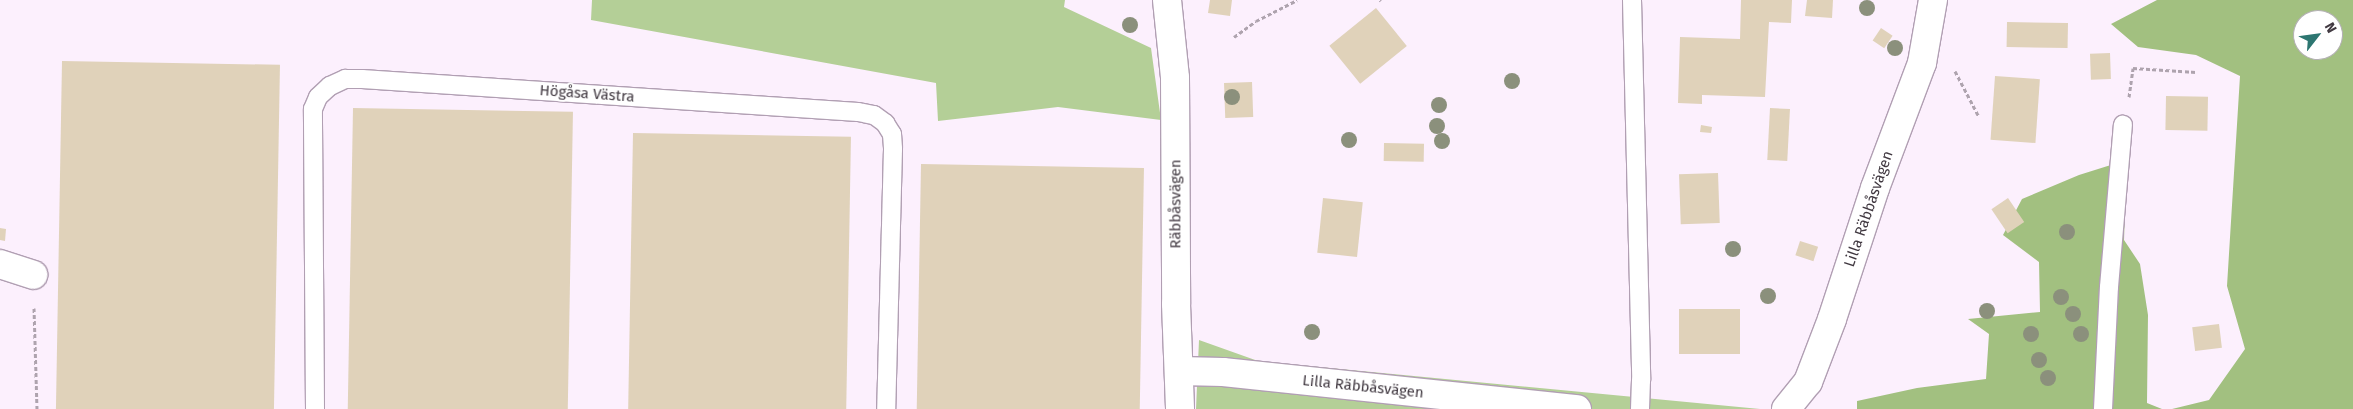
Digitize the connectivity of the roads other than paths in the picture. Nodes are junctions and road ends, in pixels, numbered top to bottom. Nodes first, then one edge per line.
1 (1167, 0) edge
2 (1632, 0) edge
3 (1933, 0) edge
4 (2123, 125) road end
5 (0, 264) edge
6 (33, 275) road end
7 (1180, 371) junction
8 (315, 409) edge
9 (886, 409) edge
10 (1180, 409) edge
11 (1577, 409) edge
12 (1640, 409) edge
13 (1786, 409) edge
14 (2103, 409) edge

1 - 7 street, Räbbåsvägen
2 - 12 lane
3 - 13 street, Lilla Räbbåsvägen
4 - 14 lane
5 - 6 street
7 - 10 street, Räbbåsvägen
7 - 11 street, Lilla Räbbåsvägen
8 - 9 lane, Högåsa Västra

